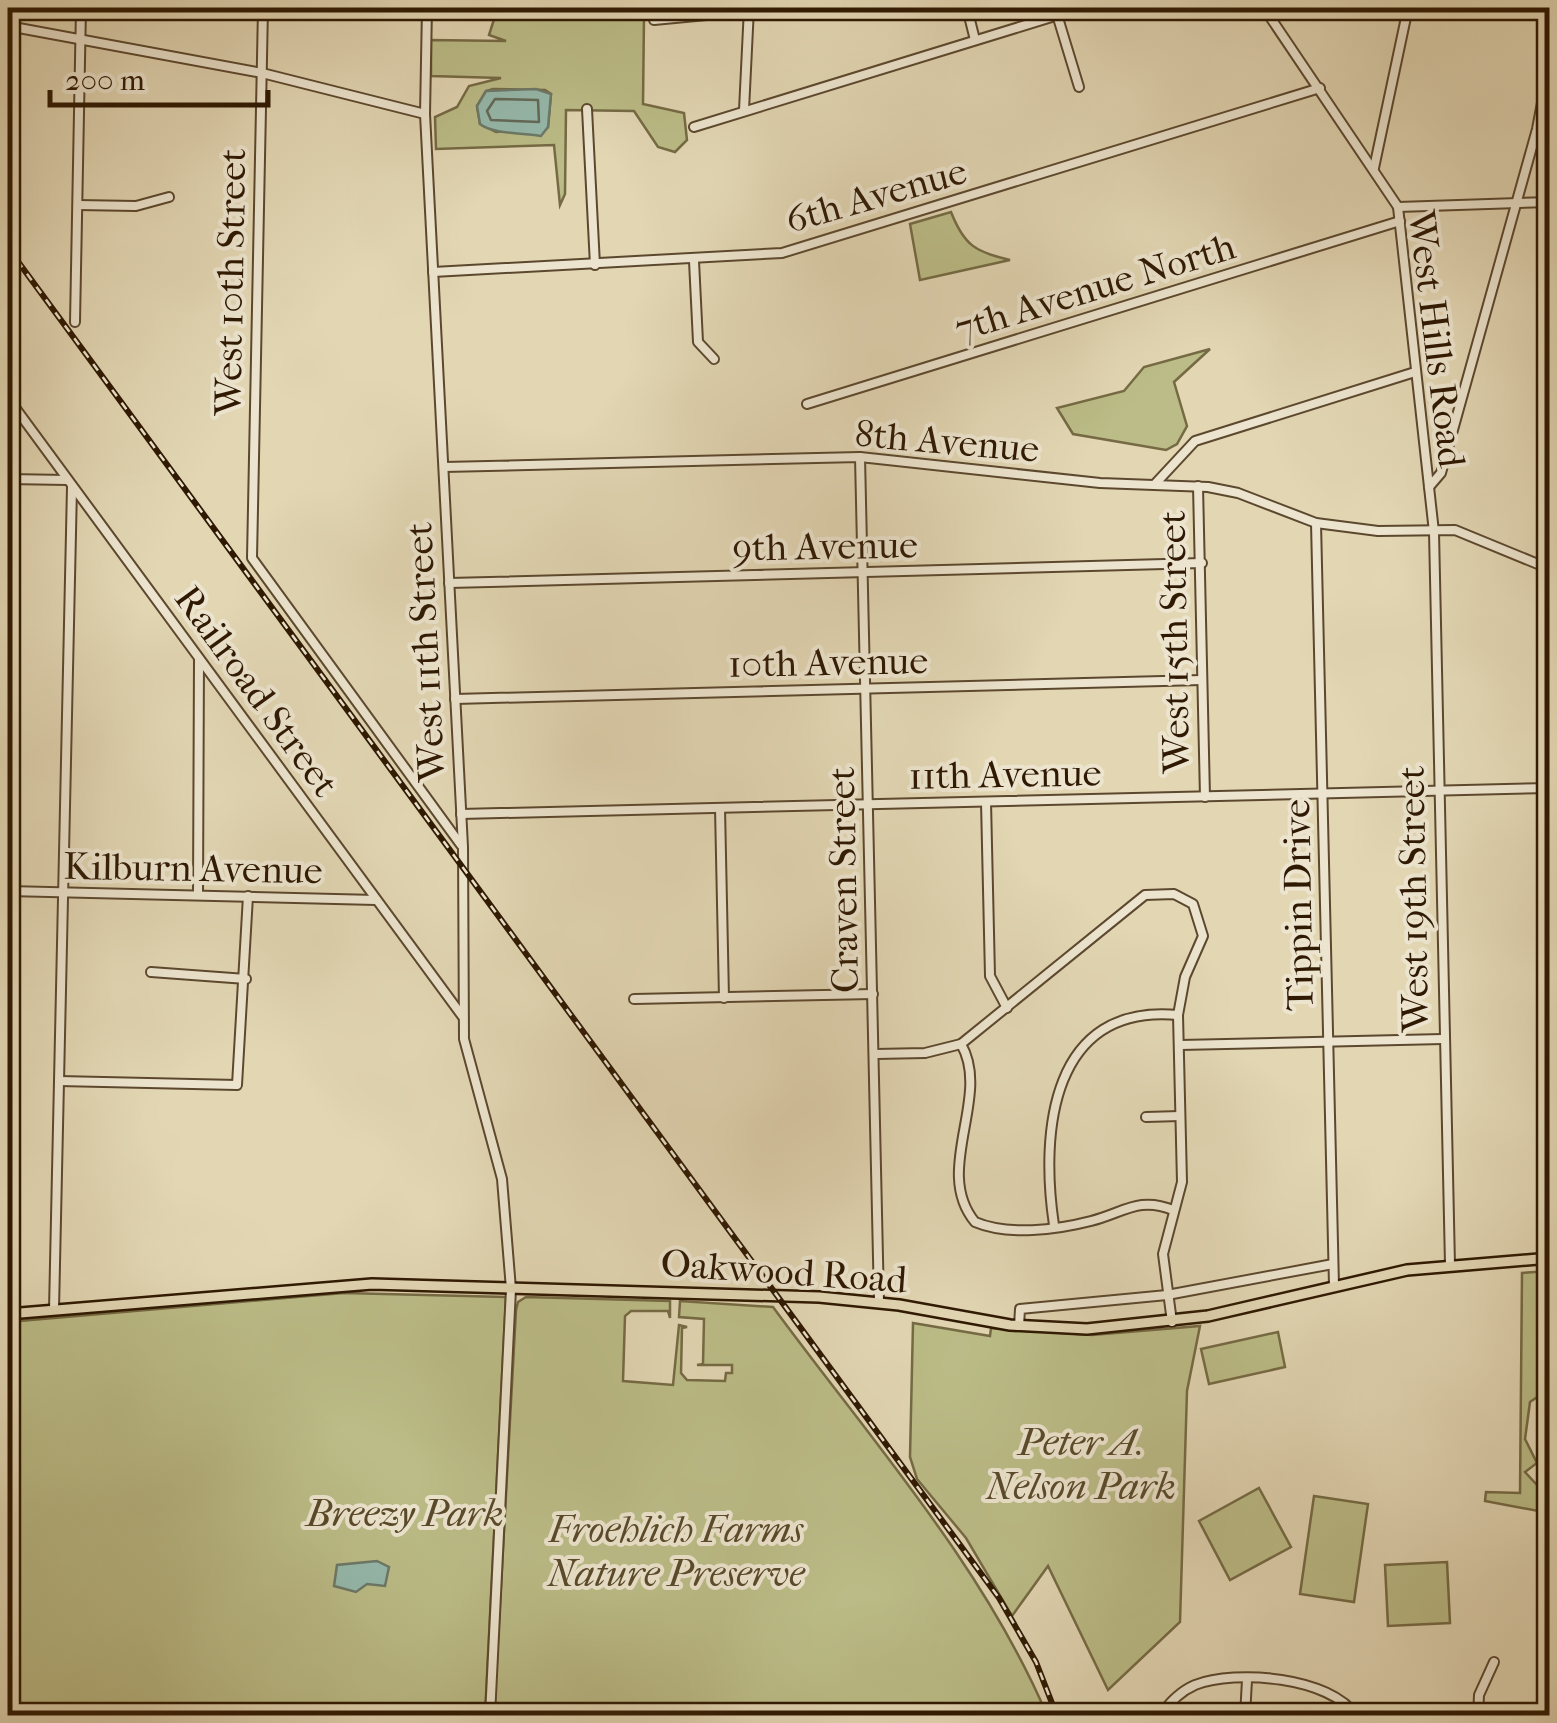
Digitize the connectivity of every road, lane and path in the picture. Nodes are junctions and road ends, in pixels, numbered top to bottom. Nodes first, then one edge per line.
1 (81, 8) edge
2 (264, 8) edge
3 (426, 8) edge
4 (654, 8) edge
5 (967, 8) edge
6 (1082, 8) edge
7 (1264, 8) edge
8 (1408, 8) edge
9 (749, 9) edge
10 (1056, 11) edge
11 (8, 26) edge
12 (80, 39) junction
13 (976, 40) junction
14 (1550, 61) edge
15 (262, 72) junction
16 (1078, 86) dead end
17 (1320, 88) junction
18 (587, 109) dead end
19 (744, 110) junction
20 (425, 114) junction
21 (694, 127) dead end
22 (1374, 168) junction
23 (168, 197) dead end
24 (1517, 200) junction
25 (1550, 202) edge
26 (78, 205) junction
27 (1398, 208) junction
28 (1400, 221) junction
29 (694, 261) junction
30 (594, 265) junction
31 (434, 272) junction
32 (75, 322) dead end
33 (714, 358) dead end
34 (1415, 372) junction
35 (8, 398) edge
36 (807, 404) dead end
37 (860, 458) junction
38 (444, 467) junction
39 (8, 478) edge
40 (70, 483) junction
41 (1155, 484) junction
42 (1198, 486) junction
43 (1428, 488) junction
44 (1316, 523) junction
45 (1434, 532) junction
46 (1202, 562) junction
47 (1549, 569) edge
48 (864, 573) junction
49 (449, 583) junction
50 (1550, 616) edge
51 (199, 659) junction
52 (1202, 680) junction
53 (866, 689) junction
54 (455, 698) junction
55 (1550, 788) edge
56 (1438, 791) junction
57 (1322, 794) junction
58 (1205, 797) junction
59 (986, 802) junction
60 (870, 805) junction
61 (720, 808) junction
62 (461, 814) junction
63 (462, 847) junction
64 (8, 891) edge
65 (62, 892) junction
66 (198, 894) junction
67 (248, 896) junction
68 (376, 900) junction
69 (151, 972) dead end
70 (246, 979) junction
71 (873, 994) junction
72 (724, 998) junction
73 (634, 999) dead end
74 (1007, 1008) junction
75 (1178, 1015) junction
76 (463, 1017) junction
77 (1443, 1039) junction
78 (1329, 1043) junction
79 (961, 1044) junction
80 (1180, 1045) junction
81 (876, 1054) junction
82 (59, 1081) junction
83 (1146, 1116) dead end
84 (1180, 1116) junction
85 (1173, 1210) junction
86 (1054, 1226) junction
87 (1550, 1258) edge
88 (1333, 1264) junction
89 (1450, 1265) junction
90 (1334, 1286) junction
91 (510, 1289) junction
92 (1167, 1295) junction
93 (880, 1302) junction
94 (54, 1310) junction
95 (8, 1314) edge
96 (1172, 1322) junction
97 (1019, 1326) junction
98 (1494, 1662) dead end
99 (1247, 1680) junction
100 (490, 1716) edge
101 (1160, 1716) edge
102 (1245, 1716) edge
103 (1356, 1716) edge
104 (1478, 1716) edge

1 - 12 street
2 - 15 street, West 10th Street
3 - 20 street, West 11th Street
4 - 9 street
5 - 13 street
6 - 10 street
7 - 17 street, West Hills Road
8 - 22 street
9 - 19 street
10 - 13 street
10 - 16 street
11 - 12 street
12 - 15 street
12 - 26 street
13 - 19 street
14 - 24 street
15 - 20 street
15 - 63 street, West 10th Street
17 - 22 street, West Hills Road
17 - 29 street, 6th Avenue
18 - 30 street
19 - 21 street
20 - 31 street, West 11th Street
22 - 27 street, West Hills Road
23 - 26 street
24 - 25 street
24 - 27 street
24 - 43 street
26 - 32 street
27 - 28 street, West Hills Road
28 - 34 street, West Hills Road
28 - 36 street, 7th Avenue North
29 - 30 street, 6th Avenue
29 - 33 street
30 - 31 street, 6th Avenue
31 - 38 street, West 11th Street
34 - 41 street
34 - 43 street, West Hills Road
35 - 40 street, Railroad Street
37 - 38 street, 8th Avenue
37 - 41 street, 8th Avenue
37 - 48 street, Craven Street
38 - 49 street, West 11th Street
39 - 40 street
40 - 51 street, Railroad Street
40 - 65 street
41 - 42 street, 8th Avenue
42 - 44 street, 8th Avenue
42 - 46 street, West 15th Street
43 - 45 street, West Hills Road
44 - 45 street, 8th Avenue
44 - 57 street, Tippin Drive
45 - 47 street
45 - 56 street, West 19th Street
46 - 48 street, 9th Avenue
46 - 52 street, West 15th Street
47 - 50 street
48 - 49 street, 9th Avenue
48 - 53 street, Craven Street
49 - 54 street, West 11th Street
51 - 66 street
51 - 68 street, Railroad Street
52 - 53 street, 10th Avenue
52 - 58 street, West 15th Street
53 - 54 street, 10th Avenue
53 - 60 street, Craven Street
54 - 62 street, West 11th Street
55 - 56 street, 11th Avenue
56 - 57 street, 11th Avenue
56 - 77 street, West 19th Street
57 - 58 street, 11th Avenue
57 - 78 street, Tippin Drive
58 - 59 street, 11th Avenue
59 - 60 street, 11th Avenue
59 - 74 street
60 - 61 street, 11th Avenue
60 - 71 street, Craven Street
61 - 62 street, 11th Avenue
61 - 72 street
62 - 63 street, West 11th Street
63 - 76 street, West 11th Street
64 - 65 street, Kilburn Avenue
65 - 66 street, Kilburn Avenue
65 - 82 street
66 - 67 street, Kilburn Avenue
67 - 68 street, Kilburn Avenue
67 - 70 street
68 - 76 street, Railroad Street
69 - 70 street
70 - 82 street
71 - 72 street
71 - 81 street, Craven Street
72 - 73 street
74 - 75 street
74 - 79 street
75 - 80 street
75 - 86 street
76 - 91 street, West 11th Street
77 - 78 street
77 - 89 street, West 19th Street
78 - 80 street
78 - 88 street, Tippin Drive
79 - 81 street
79 - 86 street
80 - 84 street
81 - 93 street, Craven Street
82 - 94 street
83 - 84 street
84 - 85 street
85 - 86 street
85 - 92 street
87 - 89 main road, Oakwood Road
88 - 90 street, Tippin Drive
88 - 92 street
89 - 90 main road, Oakwood Road
90 - 96 main road, Oakwood Road
91 - 93 main road, Oakwood Road
91 - 94 main road, Oakwood Road
91 - 100 street, West 11th Street
92 - 96 street
92 - 97 street
93 - 97 main road, Oakwood Road
94 - 95 main road, Oakwood Road
96 - 97 main road, Oakwood Road
98 - 104 street
99 - 101 street
99 - 102 street
99 - 103 street

